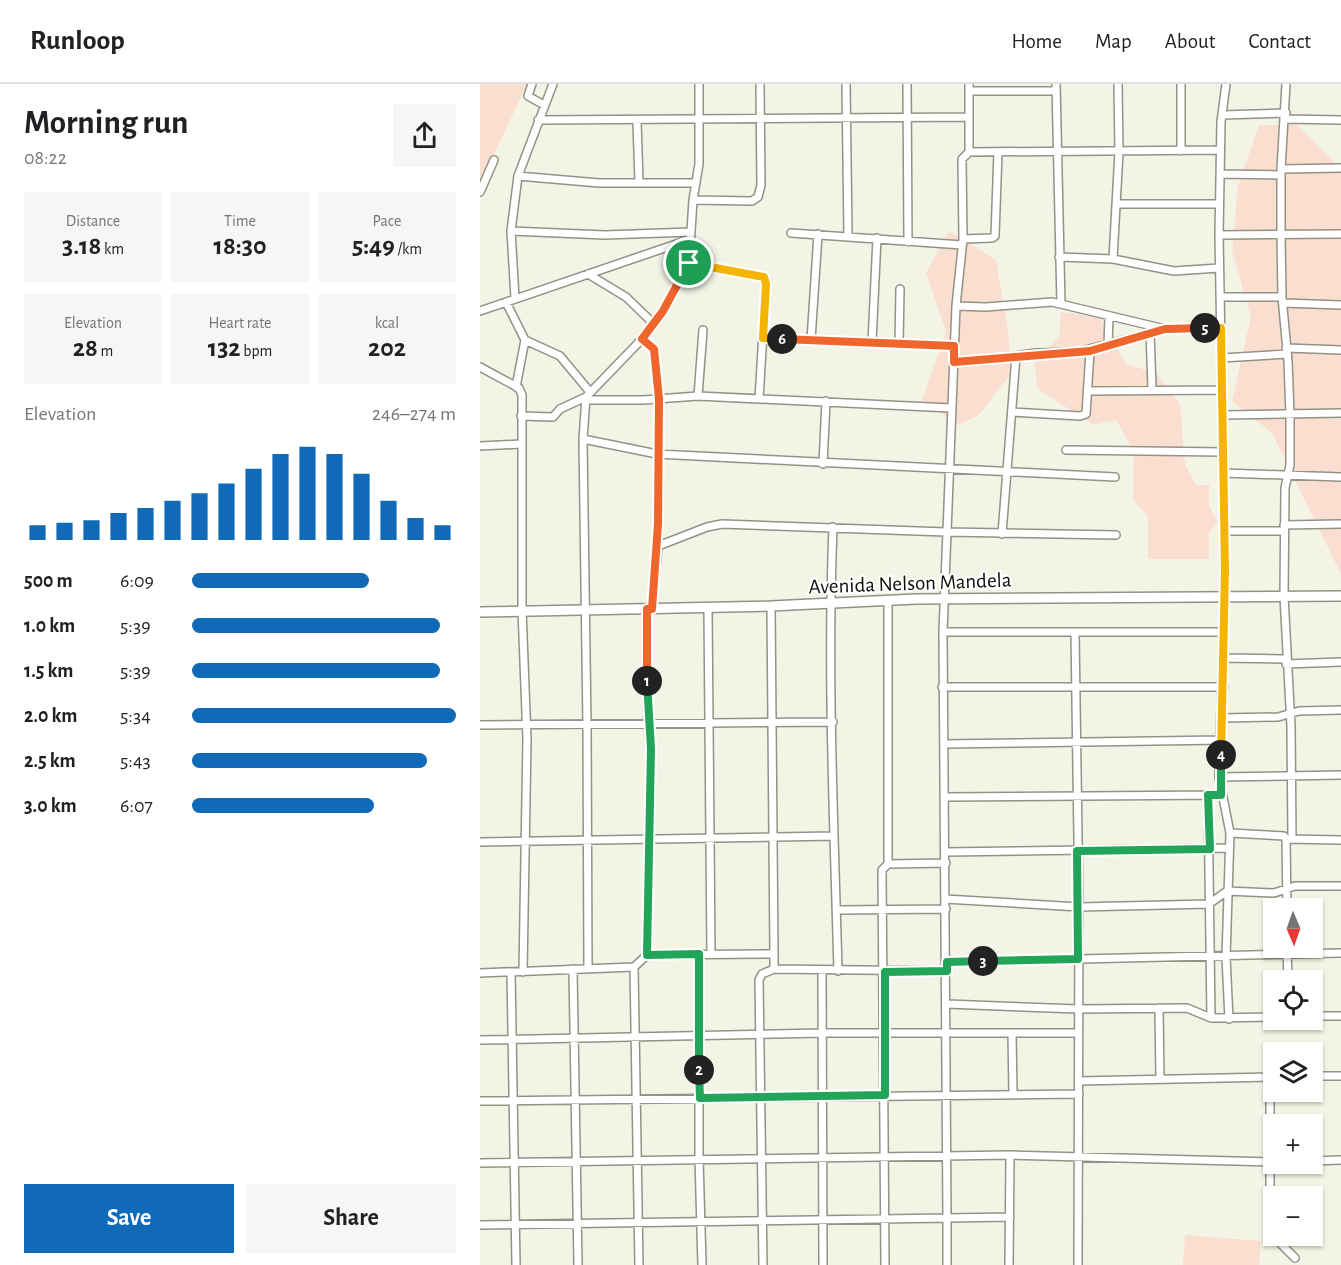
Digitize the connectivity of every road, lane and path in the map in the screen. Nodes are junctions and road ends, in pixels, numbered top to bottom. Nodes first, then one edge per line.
1 (532, 84) edge
2 (553, 84) edge
3 (699, 84) edge
4 (760, 84) edge
5 (846, 84) edge
6 (907, 84) edge
7 (1118, 84) edge
8 (1181, 84) edge
9 (1226, 84) edge
10 (1286, 84) edge
11 (969, 87) edge
12 (1056, 87) edge
13 (544, 105) junction
14 (1222, 115) junction
15 (1285, 116) junction
16 (969, 117) junction
17 (846, 118) junction
18 (907, 118) junction
19 (759, 119) junction
20 (538, 120) junction
21 (699, 120) junction
22 (1341, 120) edge
23 (637, 121) junction
24 (1220, 150) junction
25 (1181, 151) junction
26 (969, 152) junction
27 (998, 152) junction
28 (1119, 152) junction
29 (1057, 153) junction
30 (494, 160) dead end
31 (1341, 168) edge
32 (1281, 172) junction
33 (1220, 174) junction
34 (518, 176) junction
35 (639, 183) junction
36 (696, 183) junction
37 (480, 192) edge
38 (693, 200) junction
39 (1118, 204) junction
40 (1219, 204) junction
41 (511, 231) junction
42 (791, 233) dead end
43 (818, 234) junction
44 (1219, 234) junction
45 (1341, 234) edge
46 (1281, 235) junction
47 (691, 236) junction
48 (848, 236) junction
49 (877, 238) junction
50 (909, 242) junction
51 (962, 242) junction
52 (1059, 257) junction
53 (1113, 259) junction
54 (689, 263) junction
55 (1219, 268) junction
56 (588, 274) junction
57 (900, 289) dead end
58 (1220, 297) junction
59 (515, 298) junction
60 (1282, 300) junction
61 (506, 302) junction
62 (1060, 304) junction
63 (1341, 305) edge
64 (956, 306) junction
65 (480, 311) edge
66 (1109, 316) junction
67 (654, 324) junction
68 (1149, 325) junction
69 (1221, 328) junction
70 (1165, 329) junction
71 (703, 330) dead end
72 (1151, 334) junction
73 (763, 338) junction
74 (642, 339) junction
75 (525, 340) junction
76 (812, 340) junction
77 (872, 342) junction
78 (898, 344) junction
79 (954, 346) junction
80 (1108, 346) junction
81 (1341, 350) edge
82 (1090, 351) junction
83 (1287, 351) junction
84 (1016, 356) junction
85 (1221, 358) junction
86 (954, 362) junction
87 (480, 367) edge
88 (516, 387) junction
89 (1152, 389) junction
90 (1222, 390) junction
91 (1090, 391) junction
92 (587, 396) junction
93 (698, 396) junction
94 (659, 399) junction
95 (759, 399) junction
96 (826, 401) junction
97 (951, 408) junction
98 (1013, 412) junction
99 (1341, 413) edge
100 (1290, 414) junction
101 (1222, 415) junction
102 (521, 416) junction
103 (583, 439) junction
104 (521, 444) junction
105 (480, 446) edge
106 (1066, 450) dead end
107 (1223, 452) junction
108 (657, 454) junction
109 (823, 464) junction
110 (950, 469) junction
111 (1008, 472) junction
112 (1224, 473) junction
113 (1288, 475) junction
114 (1115, 477) dead end
115 (1341, 477) edge
116 (1341, 524) edge
117 (832, 527) junction
118 (1284, 528) junction
119 (1224, 531) junction
120 (946, 532) junction
121 (1002, 534) junction
122 (1116, 535) dead end
123 (658, 546) junction
124 (1284, 596) junction
125 (1341, 596) edge
126 (1225, 597) junction
127 (944, 599) junction
128 (888, 601) junction
129 (831, 604) junction
130 (771, 606) junction
131 (708, 608) junction
132 (649, 609) junction
133 (522, 610) junction
134 (585, 610) junction
135 (480, 612) edge
136 (1075, 632) junction
137 (1224, 632) junction
138 (943, 633) junction
139 (1224, 658) junction
140 (1286, 661) junction
141 (1341, 662) edge
142 (1076, 686) junction
143 (942, 687) junction
144 (1224, 687) junction
145 (1341, 711) edge
146 (1290, 713) junction
147 (1222, 718) junction
148 (772, 722) junction
149 (833, 722) junction
150 (710, 723) junction
151 (648, 724) junction
152 (480, 725) edge
153 (526, 725) junction
154 (588, 726) junction
155 (1222, 740) junction
156 (1077, 742) junction
157 (944, 744) junction
158 (1341, 775) edge
159 (1292, 776) junction
160 (1219, 777) junction
161 (1208, 795) junction
162 (1221, 795) junction
163 (1077, 796) junction
164 (946, 797) junction
165 (1230, 833) junction
166 (834, 836) junction
167 (773, 837) junction
168 (649, 838) junction
169 (711, 838) junction
170 (1289, 839) junction
171 (1341, 840) edge
172 (480, 842) edge
173 (524, 842) junction
174 (587, 842) junction
175 (1227, 848) junction
176 (1210, 849) junction
177 (1077, 851) junction
178 (946, 852) junction
179 (946, 863) junction
180 (888, 864) junction
181 (1341, 886) edge
182 (1287, 889) junction
183 (1227, 891) junction
184 (1287, 898) edge
185 (945, 899) junction
186 (1209, 904) junction
187 (1079, 907) junction
188 (946, 909) junction
189 (837, 910) junction
190 (883, 910) junction
191 (1323, 952) edge
192 (1263, 953) edge
193 (1341, 953) edge
194 (699, 954) junction
195 (711, 954) junction
196 (774, 954) junction
197 (647, 955) junction
198 (1209, 957) junction
199 (1226, 957) junction
200 (1078, 959) junction
201 (947, 962) junction
202 (634, 967) junction
203 (588, 968) junction
204 (573, 969) junction
205 (774, 969) junction
206 (822, 970) junction
207 (838, 970) junction
208 (947, 971) junction
209 (511, 972) junction
210 (523, 972) junction
211 (885, 972) junction
212 (480, 973) edge
213 (947, 1004) junction
214 (1159, 1008) junction
215 (1078, 1009) junction
216 (1323, 1016) edge
217 (1341, 1016) edge
218 (1263, 1017) edge
219 (1211, 1018) junction
220 (1229, 1019) junction
221 (885, 1032) junction
222 (822, 1033) junction
223 (946, 1033) junction
224 (1012, 1033) junction
225 (1078, 1033) junction
226 (760, 1034) junction
227 (698, 1035) junction
228 (636, 1036) junction
229 (575, 1037) junction
230 (513, 1039) junction
231 (480, 1040) edge
232 (1323, 1076) edge
233 (1341, 1076) edge
234 (1263, 1077) edge
235 (1160, 1079) junction
236 (1079, 1081) junction
237 (1013, 1094) junction
238 (1079, 1094) junction
239 (885, 1095) junction
240 (946, 1095) junction
241 (823, 1096) junction
242 (761, 1097) junction
243 (638, 1098) junction
244 (700, 1098) junction
245 (480, 1101) edge
246 (514, 1101) junction
247 (575, 1101) junction
248 (1010, 1155) junction
249 (948, 1156) junction
250 (1079, 1156) junction
251 (886, 1157) junction
252 (699, 1158) junction
253 (761, 1158) junction
254 (824, 1158) junction
255 (639, 1159) junction
256 (1341, 1160) edge
257 (577, 1161) junction
258 (1323, 1161) edge
259 (515, 1162) junction
260 (480, 1163) edge
261 (1263, 1163) edge
262 (1010, 1217) junction
263 (947, 1218) junction
264 (885, 1219) junction
265 (762, 1221) junction
266 (822, 1221) junction
267 (639, 1222) junction
268 (700, 1222) junction
269 (577, 1223) junction
270 (480, 1225) edge
271 (516, 1225) junction
272 (1284, 1246) edge
273 (1295, 1258) dead end
274 (516, 1265) edge
275 (578, 1265) edge
276 (639, 1265) edge
277 (702, 1265) edge
278 (763, 1265) edge
279 (823, 1265) edge
280 (885, 1265) edge
281 (947, 1265) edge
282 (1009, 1265) edge
283 (1078, 1265) edge

1 - 13 street
2 - 13 street
3 - 21 street
4 - 19 street
5 - 17 street
6 - 18 street
7 - 28 street
8 - 25 street
9 - 14 street
10 - 15 street
11 - 12 street
11 - 16 street
12 - 29 street
13 - 20 street
14 - 15 street
14 - 24 street
15 - 22 street
15 - 32 street
16 - 18 street
16 - 26 street
17 - 18 street
17 - 19 street
17 - 48 street
18 - 50 street
19 - 21 street
19 - 38 street
20 - 23 street
20 - 34 street
21 - 23 street
21 - 36 street
23 - 35 street
24 - 25 street
24 - 33 street
25 - 28 street
26 - 27 street
26 - 51 street
27 - 29 street
27 - 51 street
28 - 29 street
28 - 39 street
29 - 52 street
30 - 37 street
31 - 32 street
32 - 33 street
32 - 46 street
33 - 40 street
34 - 35 street
34 - 41 street
35 - 36 street
36 - 38 street
38 - 47 street
39 - 40 street
39 - 53 street
40 - 44 street
41 - 47 street
41 - 59 street
42 - 43 street
43 - 48 street
43 - 76 street
44 - 46 street
44 - 55 street
45 - 46 street
46 - 60 street
47 - 54 street
47 - 56 street
48 - 49 street
49 - 50 street
49 - 77 street
50 - 51 street
51 - 64 street
52 - 53 street
52 - 62 street
53 - 55 street
54 - 67 street
54 - 73 street
55 - 58 street
56 - 59 street
56 - 67 street
57 - 78 street
58 - 60 street
58 - 69 street
59 - 61 street
60 - 63 street
60 - 83 street
61 - 65 street
61 - 75 street
62 - 64 street
62 - 66 street
64 - 79 street
66 - 68 street
66 - 80 street
67 - 74 street
68 - 70 street
68 - 72 street
69 - 70 street
69 - 85 street
70 - 72 street
71 - 93 street
72 - 80 street
72 - 89 street
73 - 76 street
73 - 95 street
74 - 92 street
74 - 94 street
75 - 88 street
75 - 92 street
76 - 77 street
77 - 78 street
78 - 79 street
79 - 86 street
80 - 82 street
81 - 83 street
82 - 84 street
82 - 91 street
83 - 85 street
83 - 100 street
84 - 86 street
84 - 98 street
85 - 90 street
86 - 97 street
87 - 88 street
88 - 102 street
89 - 90 street
89 - 91 street
90 - 101 street
91 - 98 street
92 - 94 street
92 - 102 street
92 - 103 street
93 - 94 street
93 - 95 street
94 - 108 street
95 - 96 street
96 - 97 street
96 - 109 street
97 - 110 street
98 - 111 street
99 - 100 street
100 - 101 street
100 - 113 street
101 - 107 street
102 - 104 street
103 - 108 street
103 - 134 street
104 - 105 street
104 - 133 street
106 - 107 street
107 - 112 street
108 - 109 street
108 - 123 street
109 - 110 street
110 - 111 street
110 - 120 street
111 - 114 street
111 - 121 street
112 - 113 street
112 - 119 street
113 - 115 street
113 - 118 street
116 - 118 street
117 - 120 street
117 - 123 street
117 - 129 street
118 - 119 street
118 - 124 street
119 - 126 street
120 - 121 street
120 - 127 street
121 - 122 street
123 - 132 street
124 - 125 street, Avenida Nelson Mandela
124 - 126 street, Avenida Nelson Mandela
124 - 140 street
126 - 127 street, Avenida Nelson Mandela
126 - 137 street
127 - 128 street, Avenida Nelson Mandela
127 - 138 street
128 - 129 street, Avenida Nelson Mandela
128 - 180 street
129 - 130 street, Avenida Nelson Mandela
129 - 149 street
130 - 131 street, Avenida Nelson Mandela
130 - 148 street
131 - 132 street, Avenida Nelson Mandela
131 - 150 street
132 - 134 street, Avenida Nelson Mandela
132 - 151 street
133 - 134 street, Avenida Nelson Mandela
133 - 135 street, Avenida Nelson Mandela
133 - 153 street
134 - 154 street
136 - 137 street
136 - 138 street
136 - 142 street
137 - 139 street
138 - 143 street
139 - 140 street
139 - 144 street
140 - 141 street
140 - 146 street
142 - 143 street
142 - 144 street
142 - 156 street
143 - 157 street
144 - 147 street
145 - 146 street
146 - 147 street
146 - 159 street
147 - 155 street
148 - 149 street
148 - 150 street
148 - 167 street
149 - 166 street
150 - 151 street
150 - 169 street
151 - 154 street
151 - 168 street
152 - 153 street
153 - 154 street
153 - 173 street
154 - 174 street
155 - 156 street
155 - 160 street
156 - 157 street
156 - 163 street
157 - 164 street
158 - 159 street
159 - 160 street
159 - 170 street
160 - 162 street
161 - 162 street
161 - 163 street
161 - 176 street
162 - 165 street
163 - 164 street
163 - 177 street
164 - 178 street
165 - 170 street
165 - 175 street
166 - 167 street
166 - 189 street
167 - 169 street
167 - 196 street
168 - 169 street
168 - 174 street
168 - 197 street
169 - 195 street
170 - 171 street
170 - 182 street
172 - 173 street
173 - 174 street
173 - 210 street
174 - 203 street
175 - 176 street
175 - 183 street
176 - 177 street
176 - 186 street
177 - 178 street
177 - 187 street
178 - 179 street
179 - 180 street
179 - 185 street
180 - 190 street
181 - 182 street
182 - 183 street
182 - 184 street
183 - 186 street
183 - 199 street
185 - 187 street
185 - 188 street
186 - 187 street
186 - 198 street
187 - 200 street
188 - 190 street
188 - 201 street
189 - 190 street
189 - 207 street
190 - 211 street
191 - 193 street
192 - 199 street
194 - 195 street
194 - 197 street
194 - 227 street
195 - 196 street
196 - 205 street
197 - 202 street
198 - 199 street
198 - 200 street
198 - 219 street
199 - 220 street
200 - 201 street
200 - 215 street
201 - 208 street
202 - 203 street
202 - 228 street
203 - 204 street
204 - 210 street
204 - 229 street
205 - 206 street
205 - 226 street
206 - 207 street
206 - 222 street
207 - 211 street
208 - 211 street
208 - 213 street
209 - 210 street
209 - 212 street
209 - 230 street
211 - 221 street
213 - 215 street
213 - 223 street
214 - 215 street
214 - 219 street
214 - 235 street
215 - 225 street
216 - 217 street
218 - 220 street
219 - 220 street
221 - 222 street
221 - 223 street
221 - 239 street
222 - 226 street
222 - 241 street
223 - 224 street
223 - 240 street
224 - 225 street
224 - 237 street
225 - 236 street
226 - 227 street
226 - 242 street
227 - 228 street
227 - 244 street
228 - 229 street
228 - 243 street
229 - 230 street
229 - 247 street
230 - 231 street
230 - 246 street
232 - 233 street
234 - 235 street
235 - 236 street
236 - 238 street
237 - 238 street
237 - 240 street
238 - 250 street
239 - 240 street
239 - 241 street
239 - 251 street
240 - 249 street
241 - 242 street
241 - 254 street
242 - 244 street
242 - 253 street
243 - 244 street
243 - 247 street
243 - 255 street
244 - 252 street
245 - 246 street
246 - 247 street
246 - 259 street
247 - 257 street
248 - 249 street
248 - 250 street
248 - 262 street
249 - 251 street
249 - 263 street
250 - 261 street
250 - 283 street
251 - 254 street
251 - 264 street
252 - 253 street
252 - 255 street
252 - 268 street
253 - 254 street
253 - 265 street
254 - 266 street
255 - 257 street
255 - 267 street
256 - 258 street
257 - 259 street
257 - 269 street
259 - 260 street
259 - 271 street
262 - 263 street
262 - 282 street
263 - 264 street
263 - 281 street
264 - 266 street
264 - 280 street
265 - 266 street
265 - 268 street
265 - 278 street
266 - 279 street
267 - 268 street
267 - 269 street
267 - 276 street
268 - 277 street
269 - 271 street
269 - 275 street
270 - 271 street
271 - 274 street
272 - 273 street

